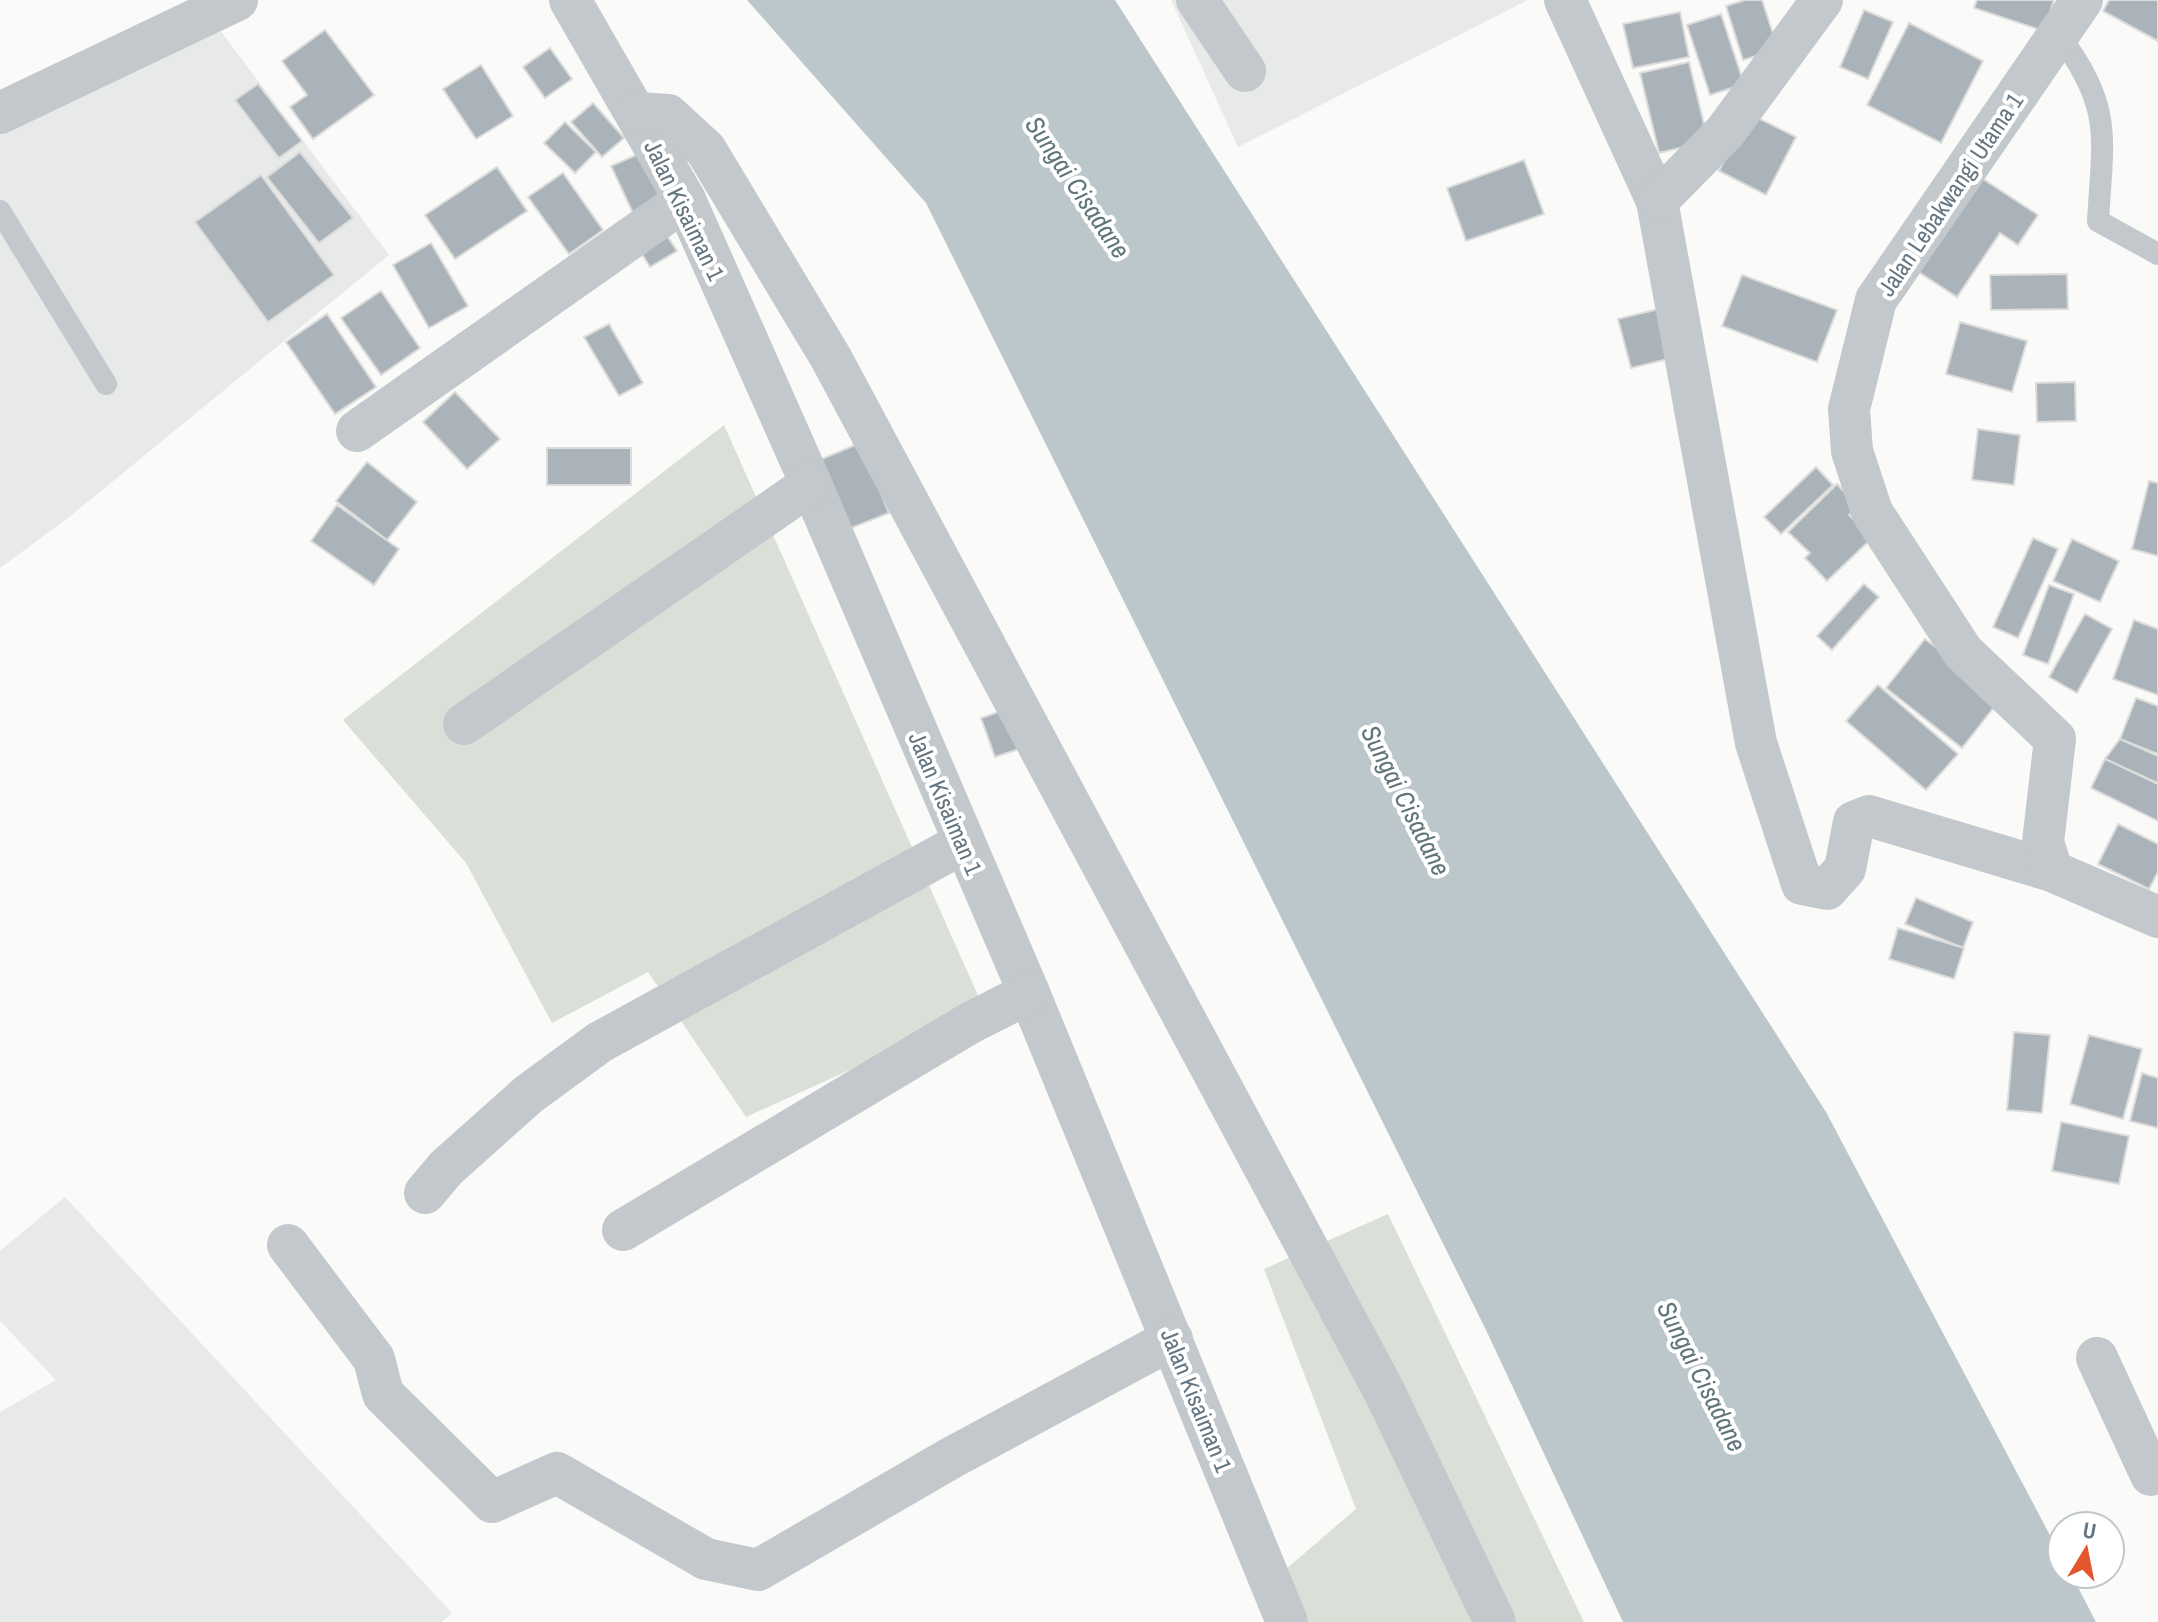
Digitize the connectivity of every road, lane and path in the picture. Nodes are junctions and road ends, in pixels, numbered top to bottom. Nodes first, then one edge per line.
1 (237, 0) edge
2 (570, 0) edge
3 (1197, 0) edge
4 (1565, 0) edge
5 (1822, 0) edge
6 (2082, 0) edge
7 (2059, 35) junction
8 (1245, 71) dead end
9 (0, 113) edge
10 (636, 113) junction
11 (685, 200) junction
12 (1657, 201) junction
13 (0, 211) edge
14 (2158, 254) edge
15 (106, 384) dead end
16 (357, 431) dead end
17 (811, 484) junction
18 (464, 724) dead end
19 (963, 843) junction
20 (2052, 871) junction
21 (2158, 917) edge
22 (1029, 993) junction
23 (425, 1193) dead end
24 (623, 1230) dead end
25 (288, 1245) dead end
26 (1172, 1339) junction
27 (2097, 1358) dead end
28 (2158, 1472) edge
29 (1287, 1622) edge
30 (1495, 1622) edge

1 - 9 street
2 - 10 street, Jalan Kisaiman 1
3 - 8 street
4 - 12 street
5 - 12 street
6 - 7 street, Jalan Lebakwangi Utama 1
7 - 14 lane
7 - 20 street, Jalan Lebakwangi Utama 1
10 - 11 street, Jalan Kisaiman 1
10 - 30 street
11 - 16 street
11 - 17 street, Jalan Kisaiman 1
12 - 20 street
13 - 15 lane
17 - 18 street
17 - 19 street, Jalan Kisaiman 1
19 - 22 street, Jalan Kisaiman 1
19 - 23 street
20 - 21 street
22 - 24 street
22 - 26 street, Jalan Kisaiman 1
25 - 26 street
26 - 29 street, Jalan Kisaiman 1
27 - 28 street

